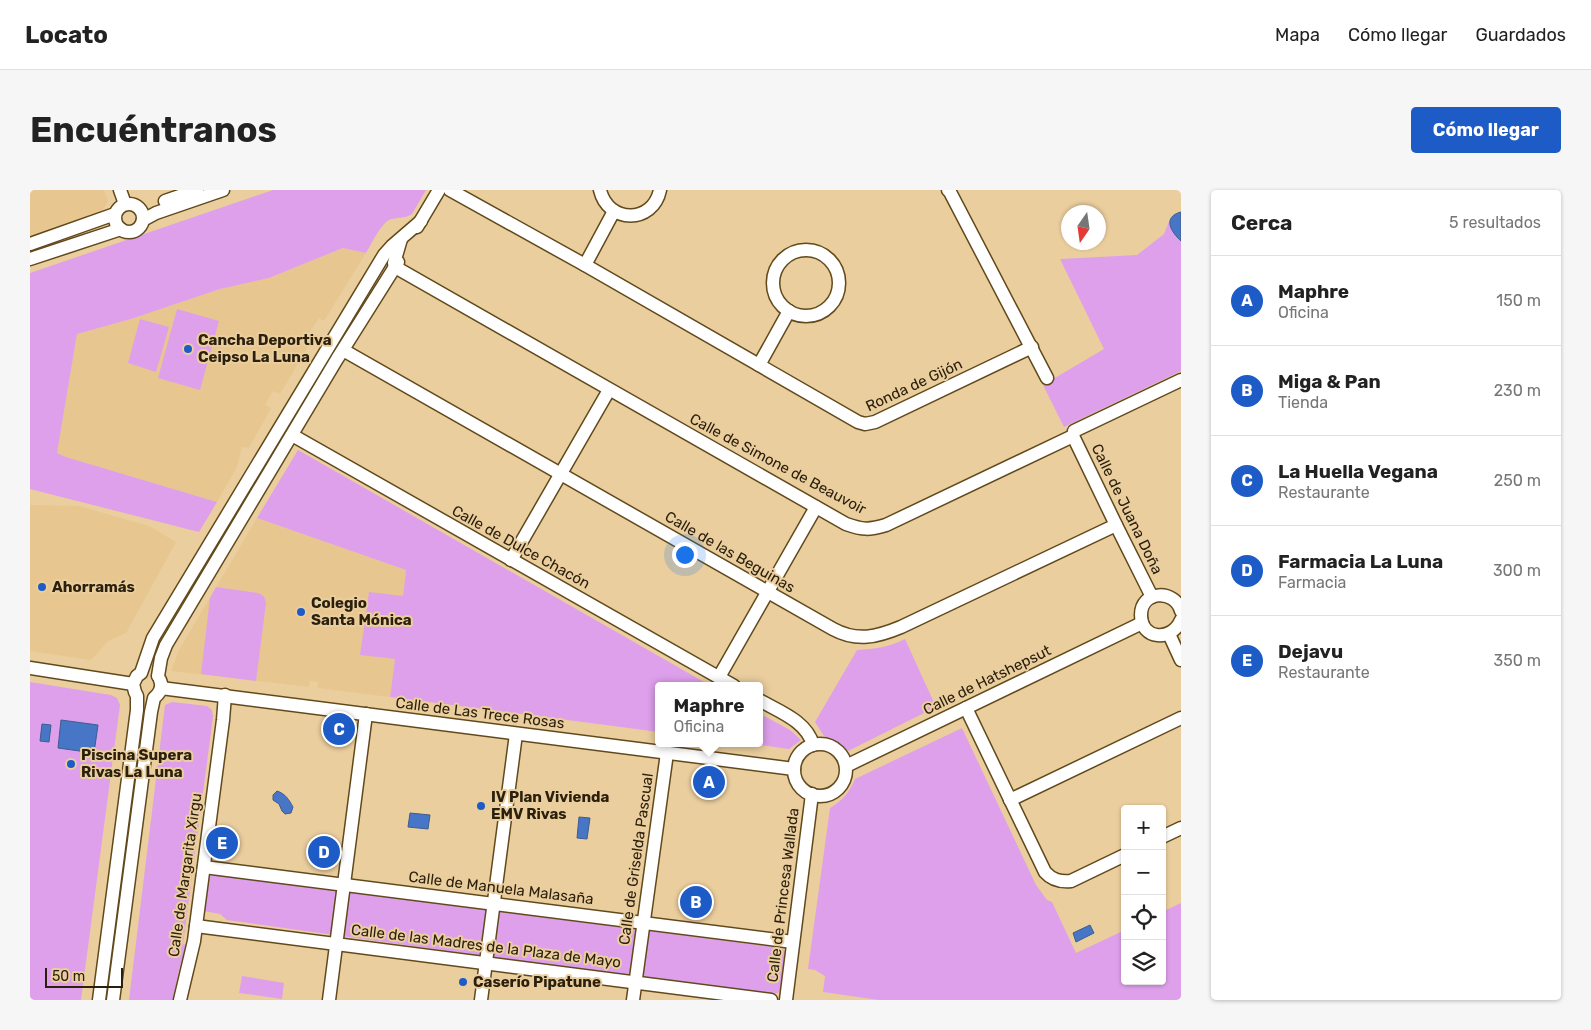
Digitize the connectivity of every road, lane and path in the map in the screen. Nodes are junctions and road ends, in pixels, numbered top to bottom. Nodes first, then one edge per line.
1 (120, 190) edge
2 (197, 190) edge
3 (224, 190) edge
4 (438, 190) edge
5 (450, 190) edge
6 (600, 190) edge
7 (660, 190) edge
8 (948, 190) edge
9 (184, 192) edge
10 (125, 204) junction
11 (614, 211) junction
12 (115, 214) junction
13 (141, 214) junction
14 (421, 221) junction
15 (121, 229) junction
16 (401, 239) junction
17 (30, 244) edge
18 (30, 259) edge
19 (585, 265) junction
20 (395, 268) junction
21 (788, 311) junction
22 (1032, 347) junction
23 (343, 350) junction
24 (759, 365) junction
25 (1048, 378) dead end
26 (1181, 380) edge
27 (609, 390) junction
28 (292, 435) junction
29 (1073, 436) junction
30 (561, 474) junction
31 (816, 506) junction
32 (1116, 525) junction
33 (511, 560) junction
34 (767, 592) junction
35 (1152, 597) junction
36 (1181, 611) edge
37 (1142, 623) junction
38 (1169, 634) junction
39 (1181, 660) edge
40 (30, 668) edge
41 (141, 673) junction
42 (719, 677) junction
43 (727, 682) edge
44 (158, 687) junction
45 (135, 690) junction
46 (225, 695) junction
47 (763, 702) edge
48 (966, 708) junction
49 (366, 714) junction
50 (1181, 718) edge
51 (516, 734) junction
52 (813, 745) junction
53 (667, 753) junction
54 (846, 766) junction
55 (794, 769) junction
56 (812, 794) junction
57 (1010, 800) junction
58 (1181, 828) edge
59 (1166, 835) edge
60 (1121, 857) edge
61 (204, 867) junction
62 (344, 884) junction
63 (494, 904) junction
64 (643, 923) junction
65 (196, 926) junction
66 (793, 942) junction
67 (337, 943) junction
68 (486, 963) junction
69 (635, 982) junction
70 (99, 1000) edge
71 (113, 1000) edge
72 (180, 1000) edge
73 (329, 1000) edge
74 (482, 1000) edge
75 (633, 1000) edge
76 (772, 1000) edge
77 (786, 1000) edge

1 - 10 street
2 - 9 street
3 - 13 street
4 - 14 street
5 - 19 street, Ronda de Gijón
6 - 11 street
7 - 11 street
8 - 22 street
9 - 13 street
10 - 12 street
10 - 13 street
11 - 19 street
12 - 15 street
12 - 17 street
13 - 15 street
14 - 16 street
14 - 20 street
15 - 18 street
16 - 20 street
16 - 41 street
19 - 24 street, Ronda de Gijón
20 - 23 street
20 - 27 street, Calle de Simone de Beauvoir
21 - 21 street
21 - 24 street
22 - 24 street, Ronda de Gijón
22 - 25 street
23 - 28 street
23 - 30 street, Calle de las Beguinas
26 - 29 street, Calle de Simone de Beauvoir
27 - 30 street
27 - 31 street, Calle de Simone de Beauvoir
28 - 33 street, Calle de Dulce Chacón
28 - 44 street
29 - 31 street, Calle de Simone de Beauvoir
29 - 32 street, Calle de Juana Doña
30 - 33 street
30 - 34 street, Calle de las Beguinas
31 - 34 street
32 - 34 street, Calle de las Beguinas
32 - 35 street, Calle de Juana Doña
33 - 42 street, Calle de Dulce Chacón
34 - 42 street
35 - 36 street
35 - 37 street
36 - 38 street
37 - 38 street
37 - 48 street, Calle de Hatshepsut
38 - 39 street
40 - 45 street
41 - 44 street
41 - 45 street
42 - 43 street, Calle de Dulce Chacón
44 - 45 street
44 - 46 street, Calle de Las Trece Rosas
44 - 71 street
45 - 70 street
46 - 49 street, Calle de Las Trece Rosas
46 - 61 street, Calle de Margarita Xirgu
47 - 52 street
48 - 54 street, Calle de Hatshepsut
48 - 57 street
49 - 51 street, Calle de Las Trece Rosas
49 - 62 street
50 - 57 street
51 - 53 street, Calle de Las Trece Rosas
51 - 63 street
52 - 54 street
52 - 55 street
53 - 55 street, Calle de Las Trece Rosas
53 - 64 street, Calle de Griselda Pascual
54 - 56 street
55 - 56 street
56 - 66 street, Calle de Princesa Wallada
57 - 60 street
58 - 59 street
61 - 62 street, Calle de Manuela Malasaña
61 - 65 street, Calle de Margarita Xirgu
62 - 63 street, Calle de Manuela Malasaña
62 - 67 street
63 - 64 street, Calle de Manuela Malasaña
63 - 68 street
64 - 66 street, Calle de Manuela Malasaña
64 - 69 street, Calle de Griselda Pascual
65 - 67 street, Calle de las Madres de la Plaza de Mayo
65 - 72 street, Calle de Margarita Xirgu
66 - 77 street, Calle de Princesa Wallada
67 - 68 street, Calle de las Madres de la Plaza de Mayo
67 - 73 street
68 - 69 street, Calle de las Madres de la Plaza de Mayo
68 - 74 street
69 - 75 street, Calle de Griselda Pascual
69 - 76 street, Calle de las Madres de la Plaza de Mayo

